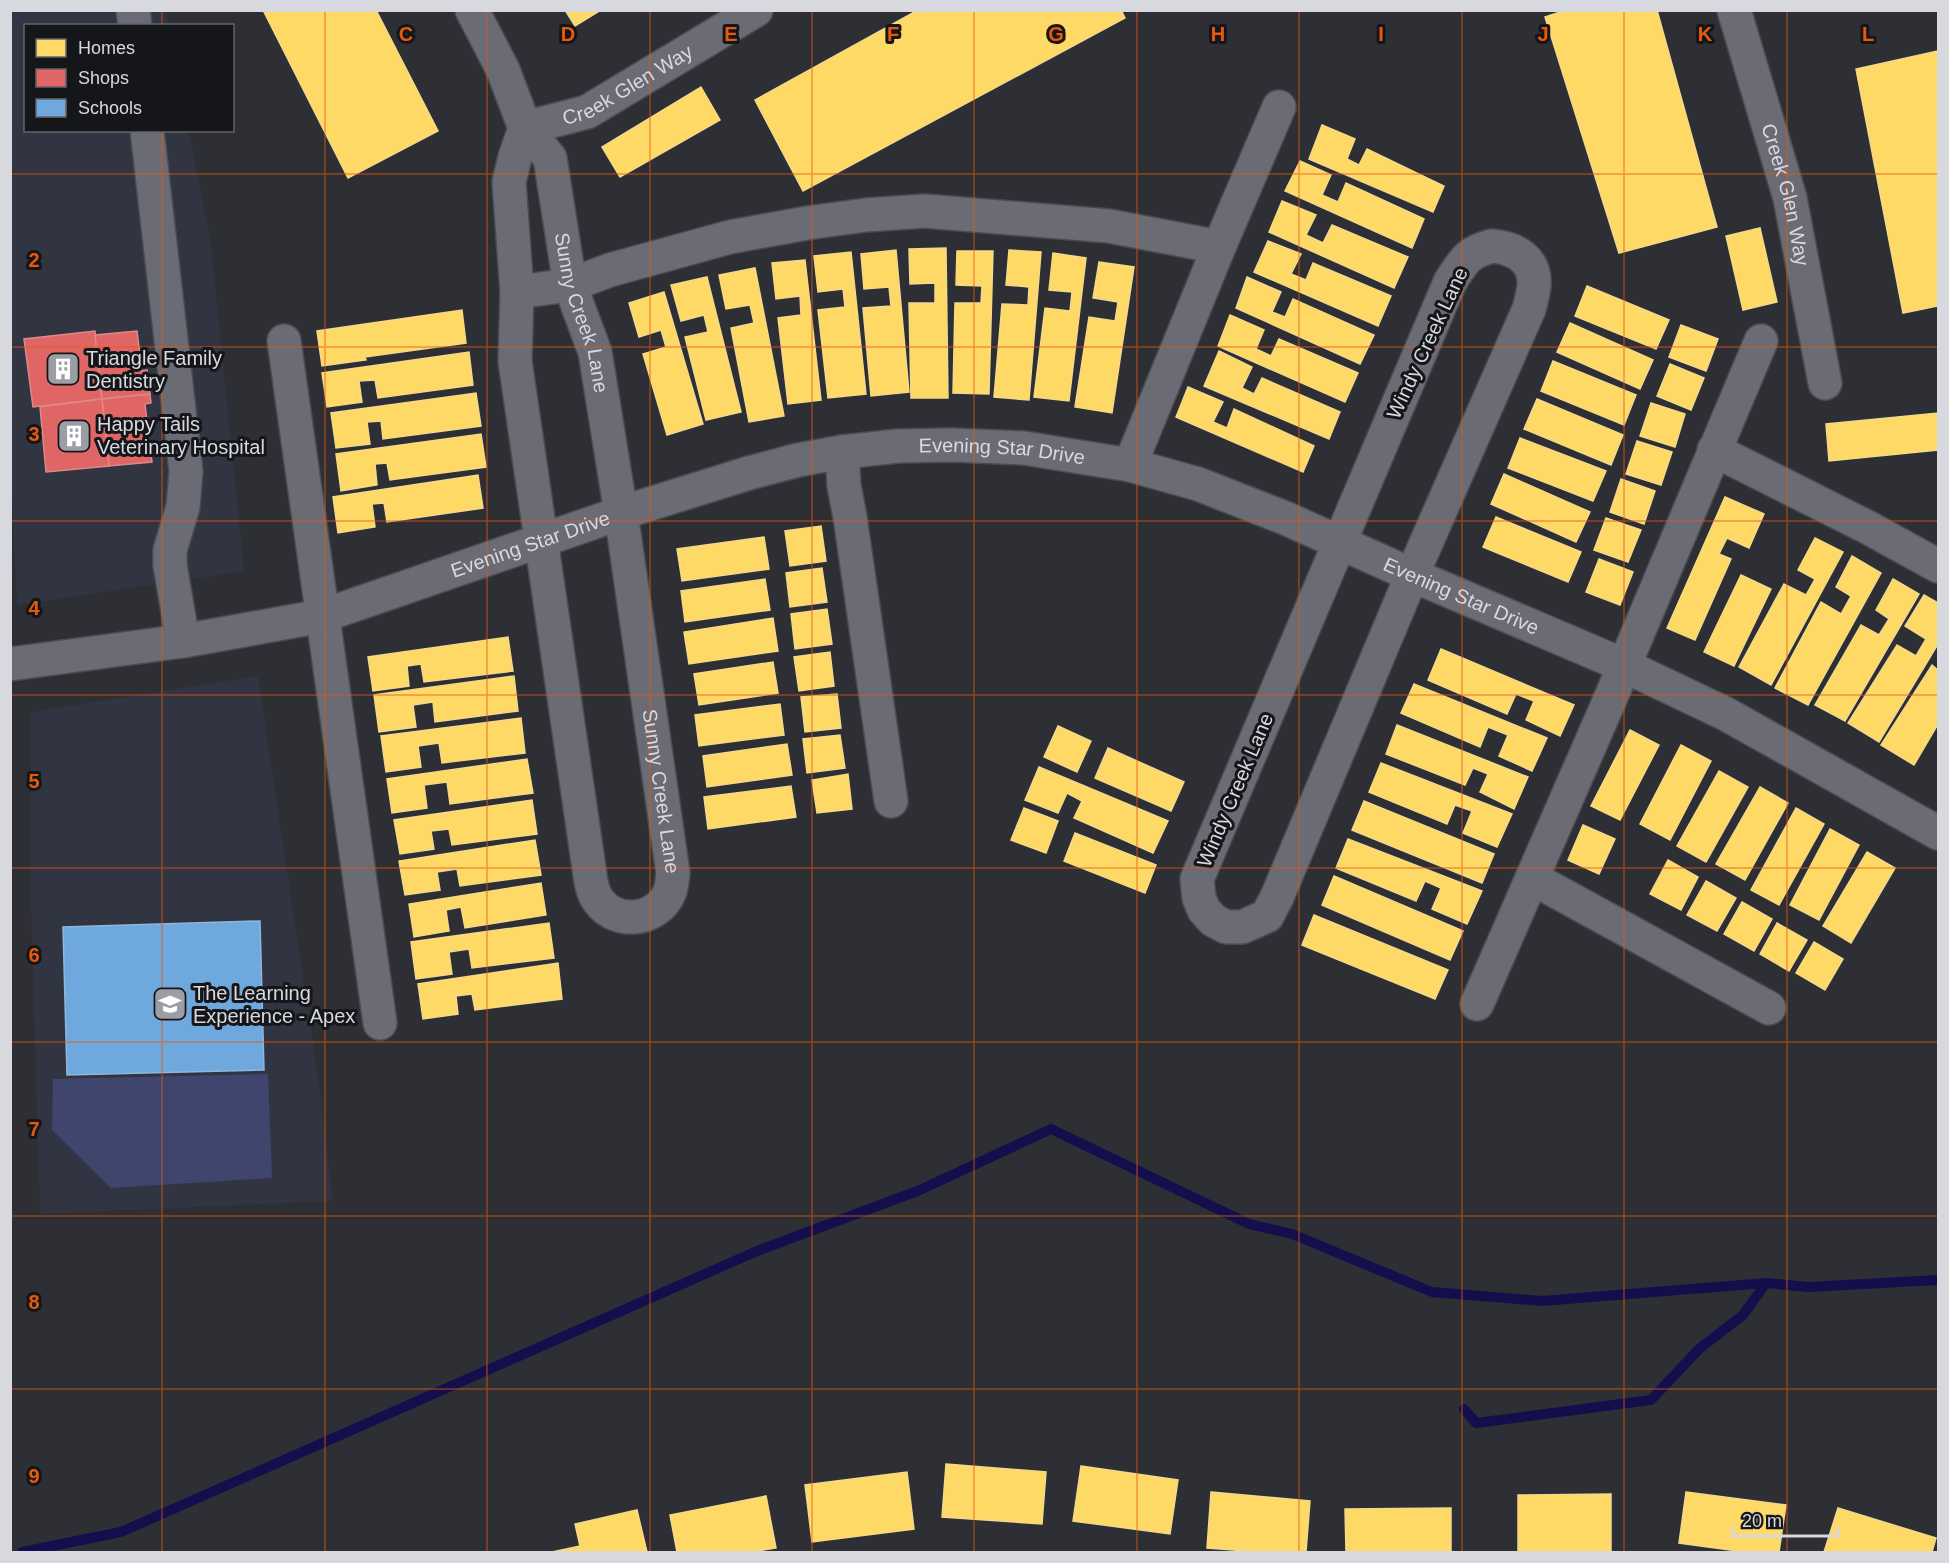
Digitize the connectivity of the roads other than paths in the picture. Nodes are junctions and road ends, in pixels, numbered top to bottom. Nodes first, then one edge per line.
1 (472, 10) edge
2 (756, 10) edge
3 (1734, 10) edge
4 (1279, 107) dead end
5 (525, 128) junction
6 (147, 132) edge
7 (1219, 247) junction
8 (570, 285) junction
9 (517, 292) junction
10 (284, 341) dead end
11 (1761, 341) dead end
12 (1825, 383) dead end
13 (1714, 450) junction
14 (842, 452) junction
15 (1130, 465) junction
16 (621, 513) junction
17 (542, 540) junction
18 (1339, 542) junction
19 (1938, 566) edge
20 (1412, 575) junction
21 (322, 616) junction
22 (183, 641) junction
23 (10, 664) edge
24 (1623, 665) junction
25 (891, 801) dead end
26 (1938, 833) edge
27 (1532, 878) junction
28 (1477, 1004) dead end
29 (1769, 1008) dead end
30 (380, 1023) dead end

1 - 5 street, Sunny Creek Lane
2 - 5 street, Creek Glen Way
3 - 12 street, Creek Glen Way
4 - 7 street
5 - 8 street, Sunny Creek Lane
5 - 9 street, Sunny Creek Lane
6 - 22 street
7 - 8 street
7 - 15 street
8 - 9 street
8 - 16 street, Sunny Creek Lane
9 - 17 street, Sunny Creek Lane
10 - 21 street
11 - 13 street
13 - 19 street
13 - 24 street
14 - 15 street, Evening Star Drive
14 - 16 street, Evening Star Drive
14 - 25 street
15 - 18 street, Evening Star Drive
16 - 17 street, Evening Star Drive
16 - 17 street, Sunny Creek Lane
17 - 21 street, Evening Star Drive
18 - 20 street, Evening Star Drive
18 - 20 street, Windy Creek Lane
18 - 20 street, Windy Creek Lane
20 - 24 street, Evening Star Drive
21 - 22 street, Evening Star Drive
21 - 30 street
22 - 23 street, Evening Star Drive
24 - 26 street, Evening Star Drive
24 - 27 street
27 - 28 street
27 - 29 street

